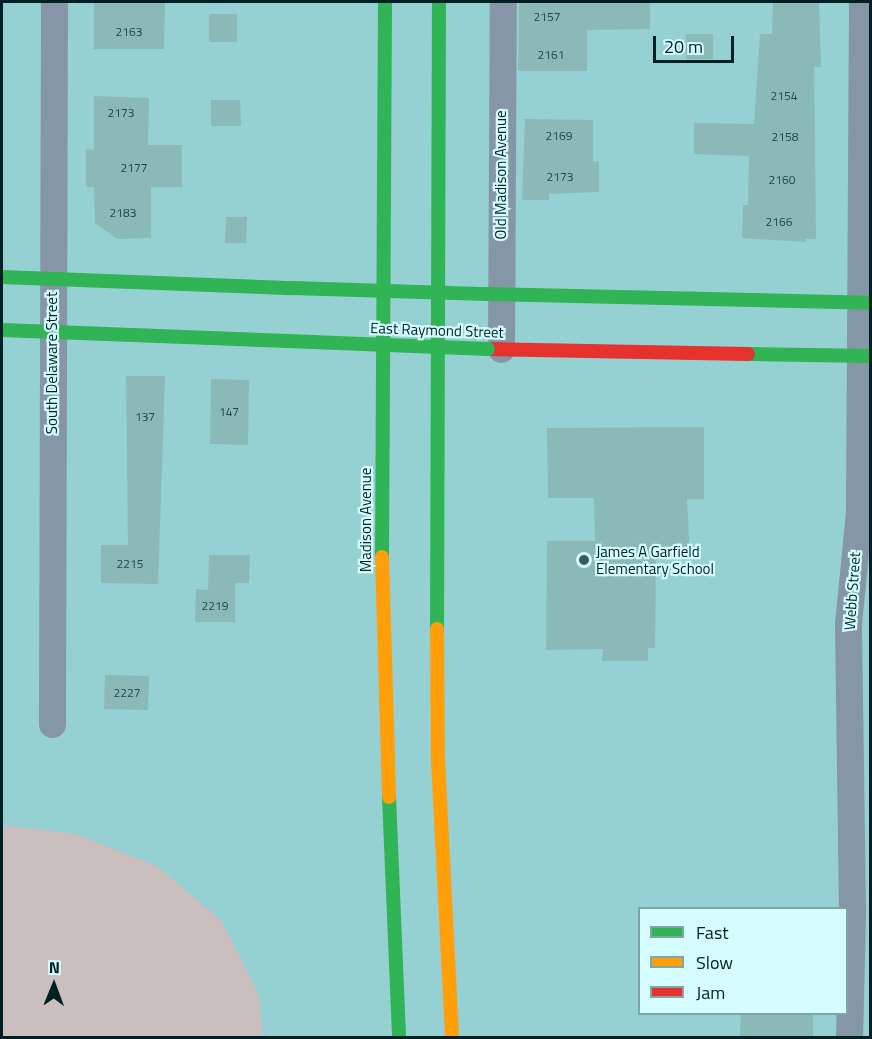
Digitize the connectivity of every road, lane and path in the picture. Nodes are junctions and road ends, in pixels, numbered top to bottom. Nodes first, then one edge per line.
1 (54, 2) edge
2 (385, 2) edge
3 (439, 2) edge
4 (503, 2) edge
5 (862, 2) edge
6 (2, 277) edge
7 (52, 279) junction
8 (495, 295) junction
9 (865, 303) edge
10 (2, 330) edge
11 (51, 332) junction
12 (494, 349) junction
13 (865, 356) edge
14 (52, 724) dead end
15 (399, 1038) edge
16 (452, 1038) edge
17 (849, 1038) edge

1 - 7 street, South Delaware Street
2 - 15 main road, Madison Avenue
3 - 16 main road
4 - 8 street, Old Madison Avenue
5 - 9 street, Webb Street
6 - 7 main road
7 - 8 main road, bridge
7 - 11 street, South Delaware Street
8 - 9 main road
8 - 12 street, Old Madison Avenue
9 - 13 street, Webb Street
10 - 11 main road, East Raymond Street
11 - 12 main road, East Raymond Street, bridge
11 - 14 street, South Delaware Street
12 - 13 main road, East Raymond Street
13 - 17 street, Webb Street

